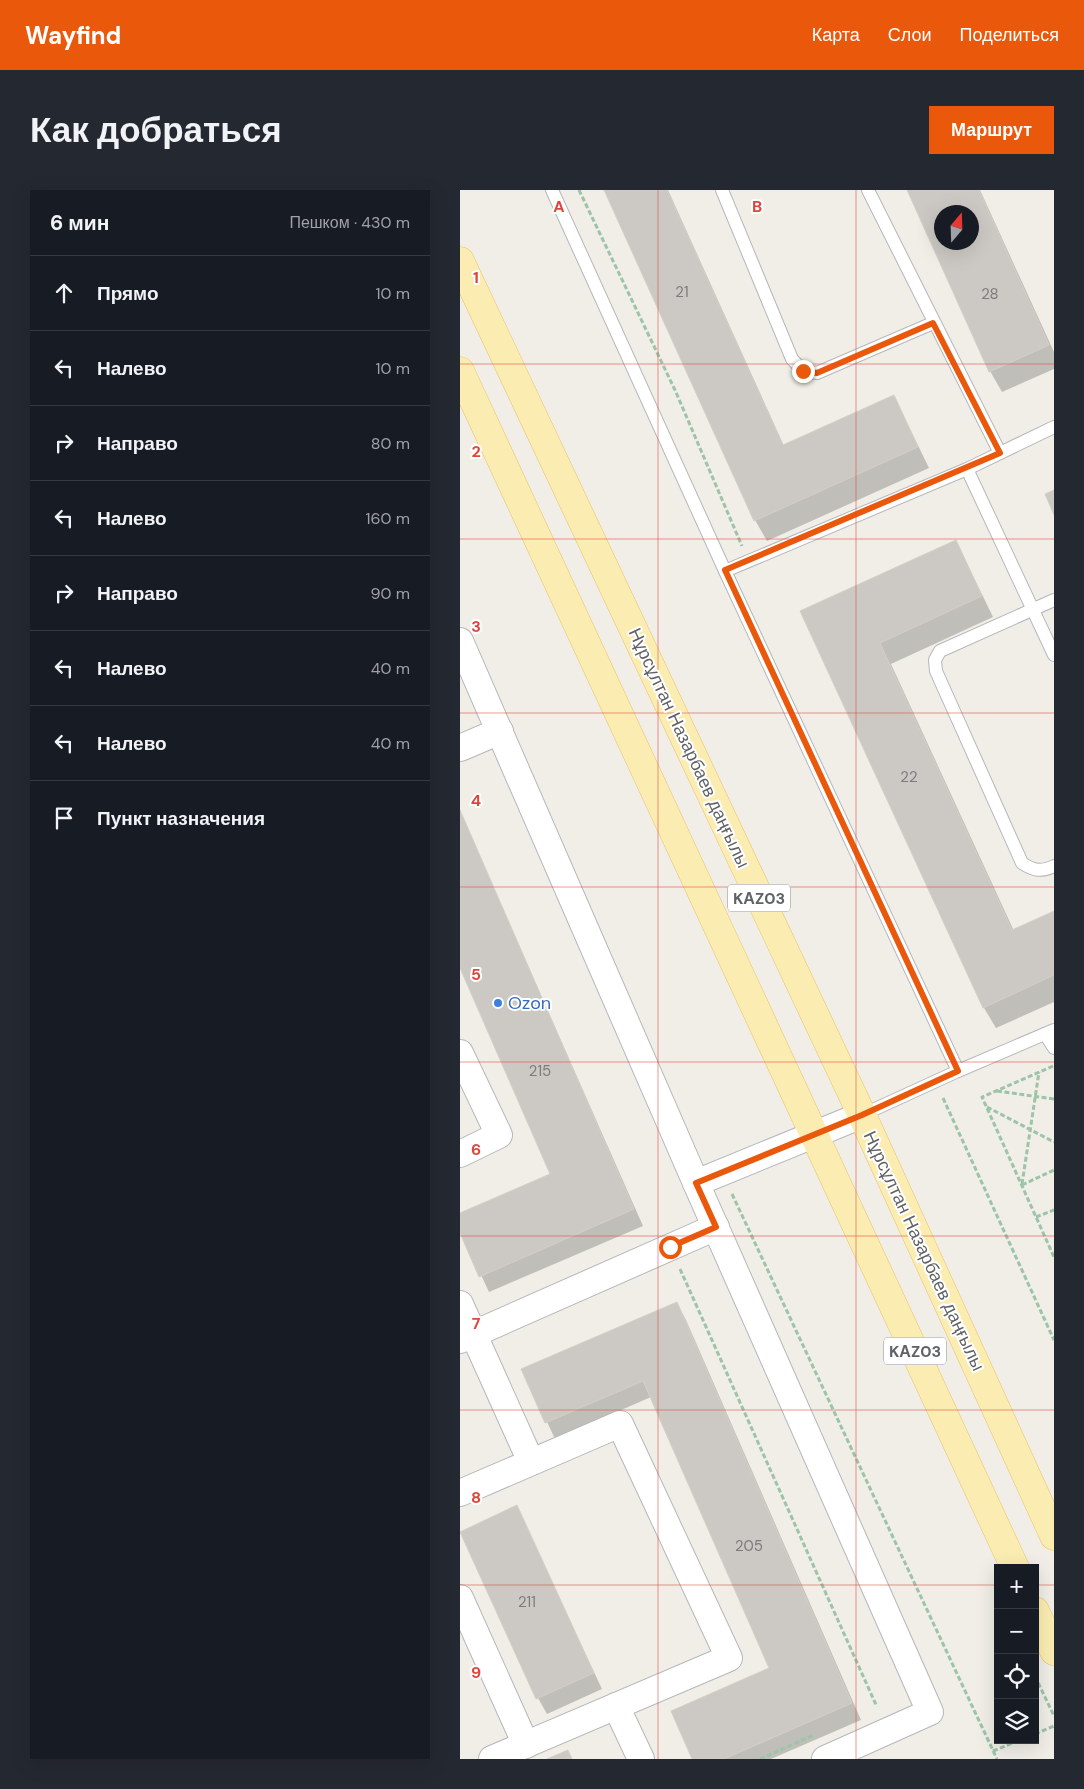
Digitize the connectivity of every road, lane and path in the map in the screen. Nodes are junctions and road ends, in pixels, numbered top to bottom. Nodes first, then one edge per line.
1 (552, 190) edge
2 (580, 190) edge
3 (722, 190) edge
4 (868, 190) edge
5 (460, 261) edge
6 (933, 323) junction
7 (460, 371) edge
8 (1054, 427) edge
9 (1000, 453) junction
10 (967, 469) junction
11 (748, 561) junction
12 (725, 570) junction
13 (1054, 600) edge
14 (1033, 610) junction
15 (460, 641) edge
16 (1054, 655) edge
17 (500, 730) junction
18 (460, 748) edge
19 (1054, 866) edge
20 (1050, 1032) edge
21 (1054, 1048) edge
22 (460, 1053) edge
23 (1054, 1066) edge
24 (958, 1071) junction
25 (1039, 1071) junction
26 (935, 1081) junction
27 (996, 1090) junction
28 (1035, 1096) junction
29 (1054, 1099) edge
30 (986, 1107) junction
31 (862, 1115) junction
32 (1030, 1129) junction
33 (814, 1135) junction
34 (1054, 1142) edge
35 (460, 1154) edge
36 (1054, 1170) edge
37 (722, 1173) junction
38 (696, 1183) junction
39 (1022, 1185) junction
40 (1054, 1210) edge
41 (1036, 1217) junction
42 (716, 1227) junction
43 (670, 1247) junction
44 (1054, 1257) edge
45 (460, 1304) edge
46 (467, 1337) edge
47 (1054, 1340) edge
48 (532, 1462) junction
49 (460, 1493) edge
50 (1054, 1536) edge
51 (1013, 1564) edge
52 (460, 1598) edge
53 (1039, 1619) edge
54 (1054, 1651) edge
55 (1039, 1684) edge
56 (616, 1706) junction
57 (869, 1710) dead end
58 (1054, 1716) edge
59 (1054, 1726) edge
60 (1039, 1732) edge
61 (814, 1734) dead end
62 (1010, 1744) edge
63 (526, 1745) junction
64 (993, 1751) junction
65 (492, 1759) edge
66 (641, 1759) edge
67 (760, 1759) edge
68 (825, 1759) edge
69 (997, 1759) edge

1 - 12 lane
2 - 11 path
3 - 6 lane
4 - 6 lane
5 - 31 main road, Нұрсұлтан Назарбаев даңғылы / KАZ03
6 - 9 lane
7 - 33 main road, KАZ03
8 - 9 lane
9 - 10 lane
10 - 11 lane
10 - 14 lane
11 - 12 lane
12 - 24 lane
13 - 14 lane
14 - 16 lane
14 - 19 lane
15 - 17 street
17 - 18 street
17 - 38 street
20 - 21 lane
20 - 24 lane
22 - 35 street
23 - 25 path
24 - 26 lane
25 - 27 path
25 - 28 path
26 - 31 lane
26 - 47 path
27 - 28 path
27 - 30 path
28 - 29 path
28 - 32 path
30 - 32 path
30 - 39 path
31 - 33 street
31 - 50 main road, Нұрсұлтан Назарбаев даңғылы / KАZ03
32 - 34 path
32 - 39 path
33 - 37 street
33 - 51 main road, KАZ03
36 - 39 path
37 - 38 street
37 - 64 path
38 - 42 street
39 - 41 path
40 - 41 path
41 - 44 path
42 - 43 street
42 - 68 street
43 - 46 street
43 - 57 path
45 - 46 street
46 - 48 street
48 - 49 street
48 - 56 street
52 - 63 street
53 - 54 main road
55 - 58 path
56 - 63 street
56 - 66 street
59 - 60 path
61 - 67 path
62 - 64 path
63 - 65 street
64 - 69 path

